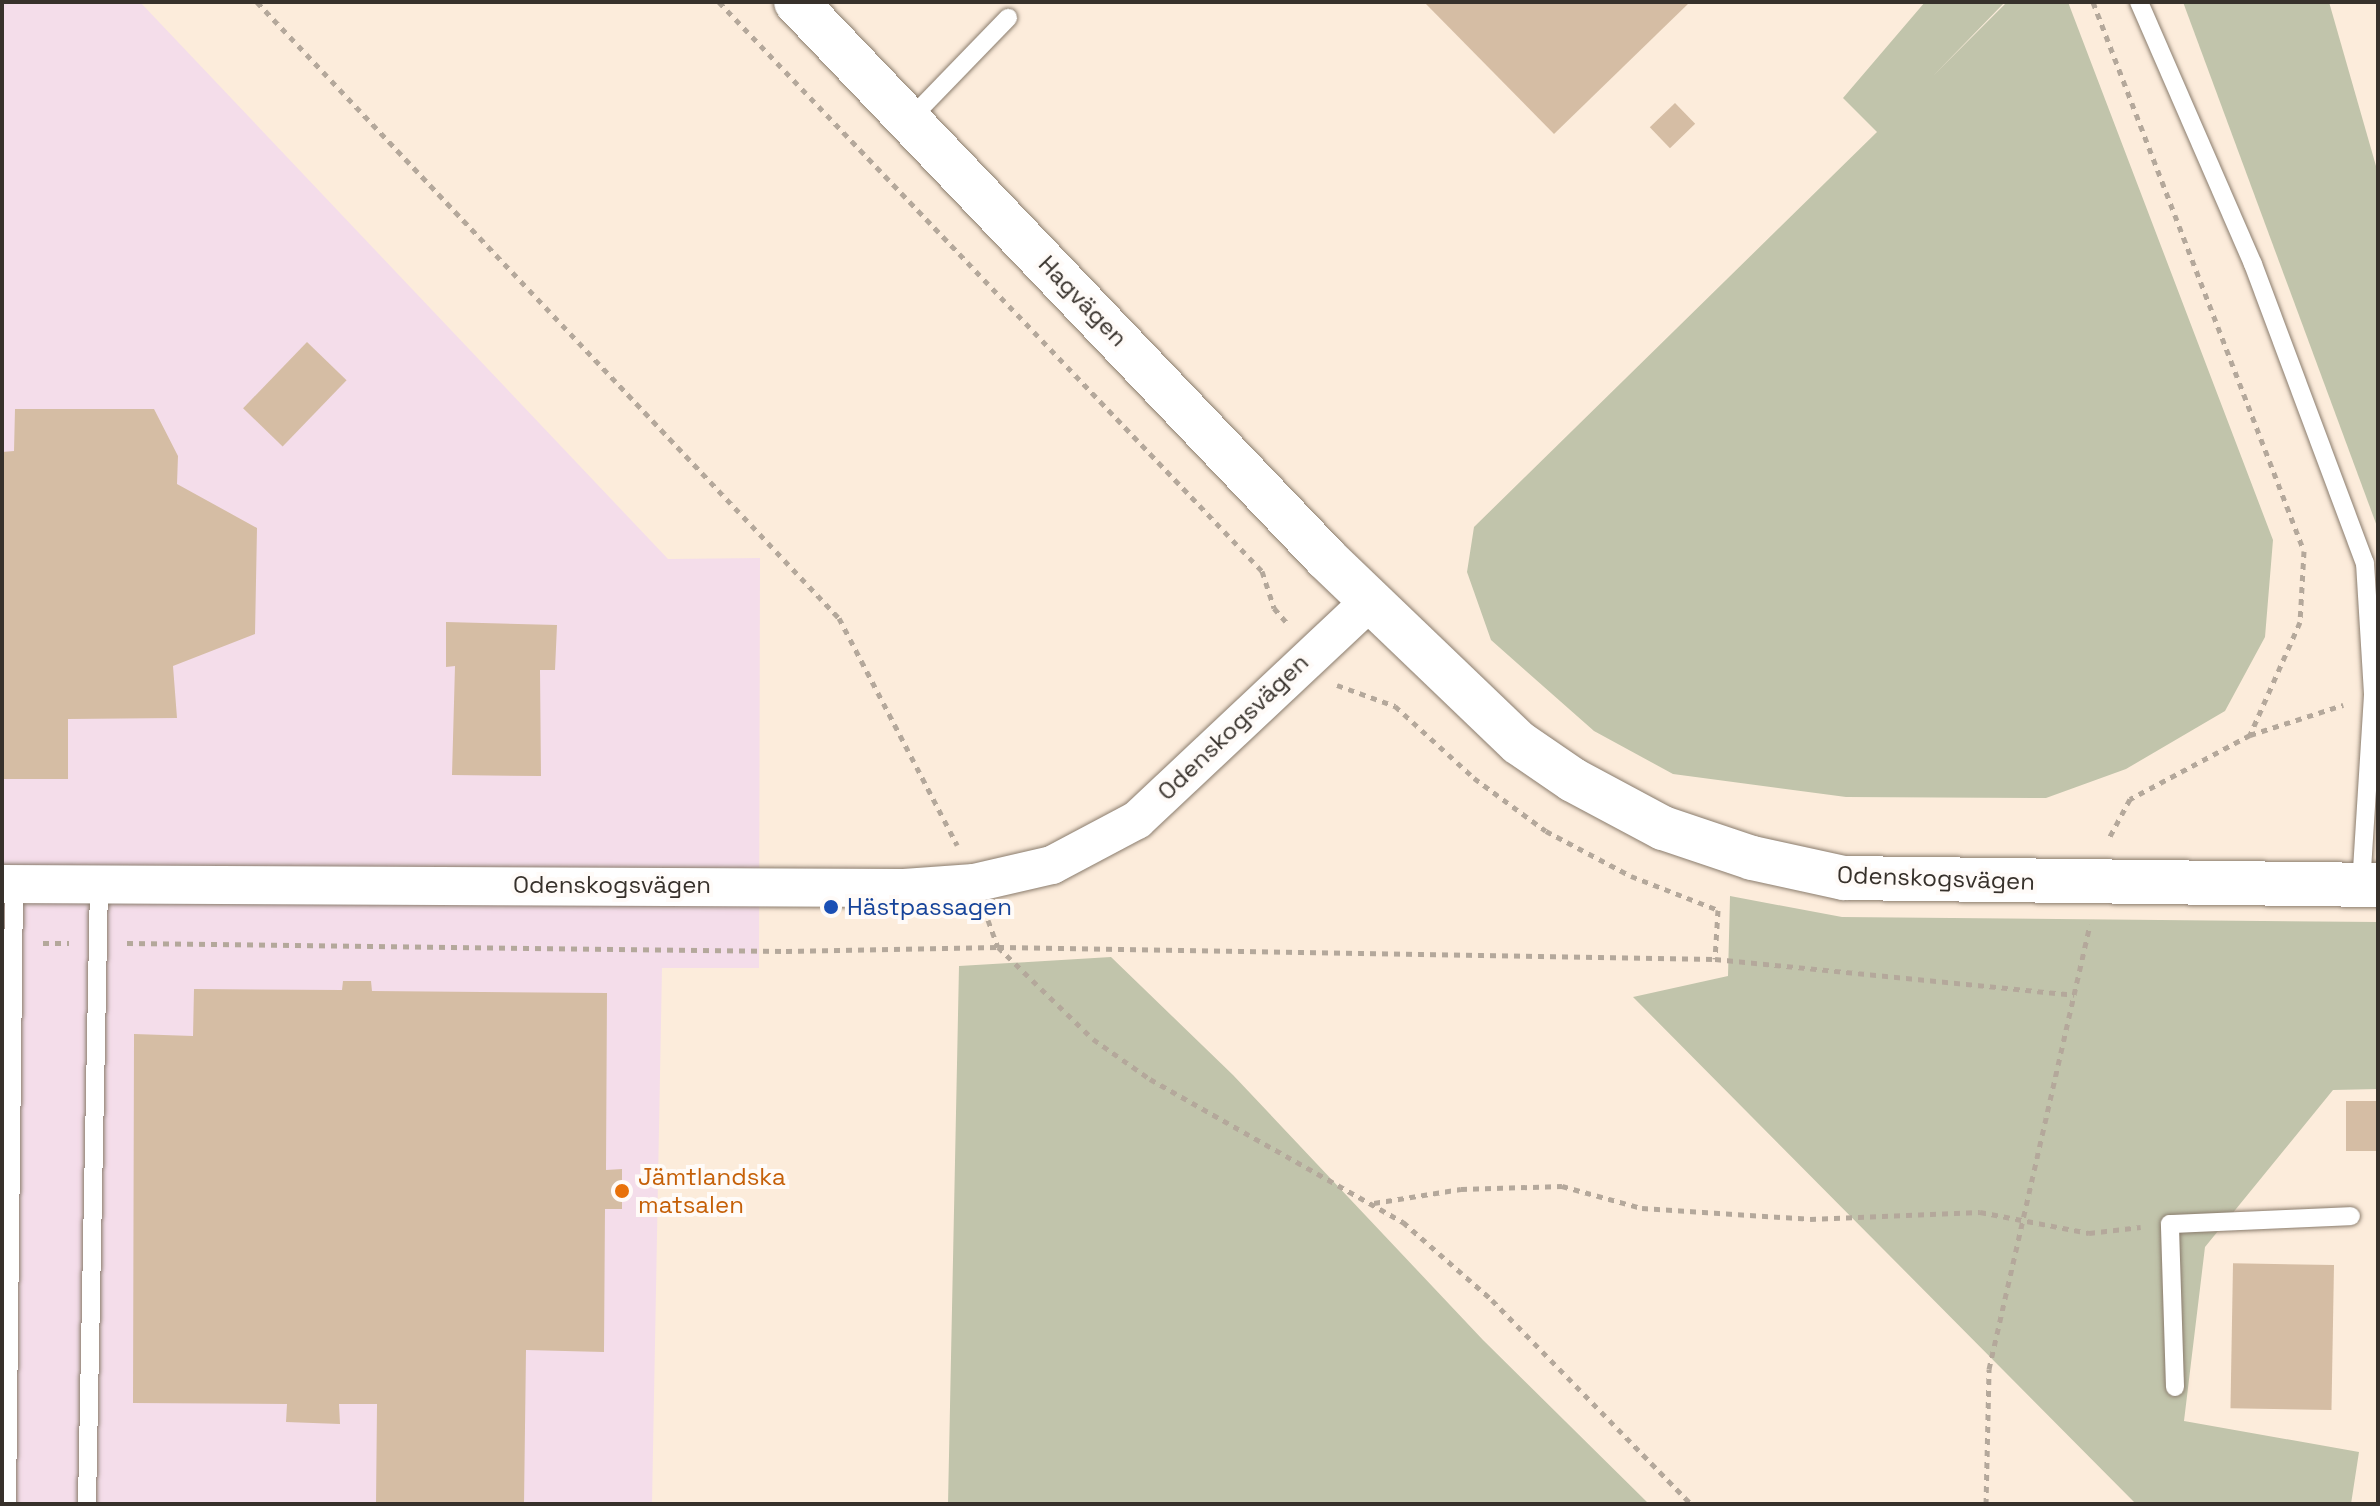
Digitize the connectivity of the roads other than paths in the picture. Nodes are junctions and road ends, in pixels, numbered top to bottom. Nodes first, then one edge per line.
1 (796, 2) edge
2 (2139, 2) edge
3 (1008, 18) dead end
4 (910, 119) junction
5 (1370, 601) junction
6 (99, 882) junction
7 (8, 884) edge
8 (2369, 886) edge
9 (2351, 1216) dead end
10 (2175, 1387) dead end
11 (7, 1504) edge
12 (87, 1504) edge

1 - 4 street, Hagvägen
2 - 8 lane
3 - 4 lane
4 - 5 street, Hagvägen
5 - 6 street, Odenskogsvägen
5 - 8 street, Odenskogsvägen
6 - 7 street, Odenskogsvägen
6 - 12 lane
7 - 11 lane
9 - 10 lane

